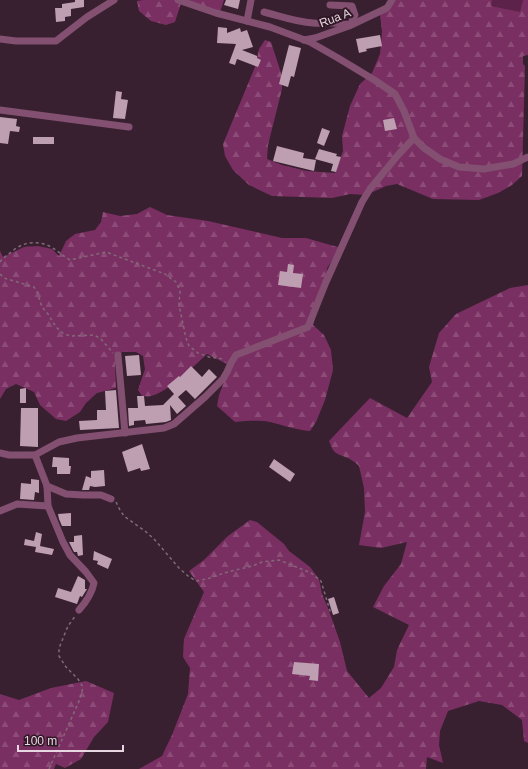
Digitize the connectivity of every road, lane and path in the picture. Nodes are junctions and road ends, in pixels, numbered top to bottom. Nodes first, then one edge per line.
1 (114, 0) edge
2 (178, 0) edge
3 (251, 0) edge
4 (392, 0) edge
5 (330, 5) dead end
6 (264, 12) dead end
7 (247, 21) junction
8 (350, 25) junction
9 (0, 39) edge
10 (304, 40) junction
11 (0, 110) edge
12 (129, 127) dead end
13 (414, 138) junction
14 (528, 156) edge
15 (0, 262) edge
16 (0, 274) edge
17 (118, 355) joint
18 (231, 363) junction
19 (126, 432) junction
20 (0, 453) edge
21 (35, 455) junction
22 (47, 486) junction
23 (111, 499) joint
24 (48, 506) junction
25 (0, 511) edge
26 (79, 610) joint
27 (331, 614) dead end
28 (49, 769) edge

1 - 9 street
2 - 7 street
3 - 7 street
4 - 8 street, Rua A
5 - 8 street
6 - 8 street
7 - 10 street
8 - 10 street, Rua A
10 - 13 street
11 - 12 street
13 - 14 street
13 - 18 street
15 - 18 path
16 - 17 path
17 - 19 street
18 - 19 street
19 - 21 street
20 - 21 street
21 - 22 street
22 - 23 street
22 - 24 street
23 - 27 path
24 - 25 street
24 - 26 street
26 - 28 path

